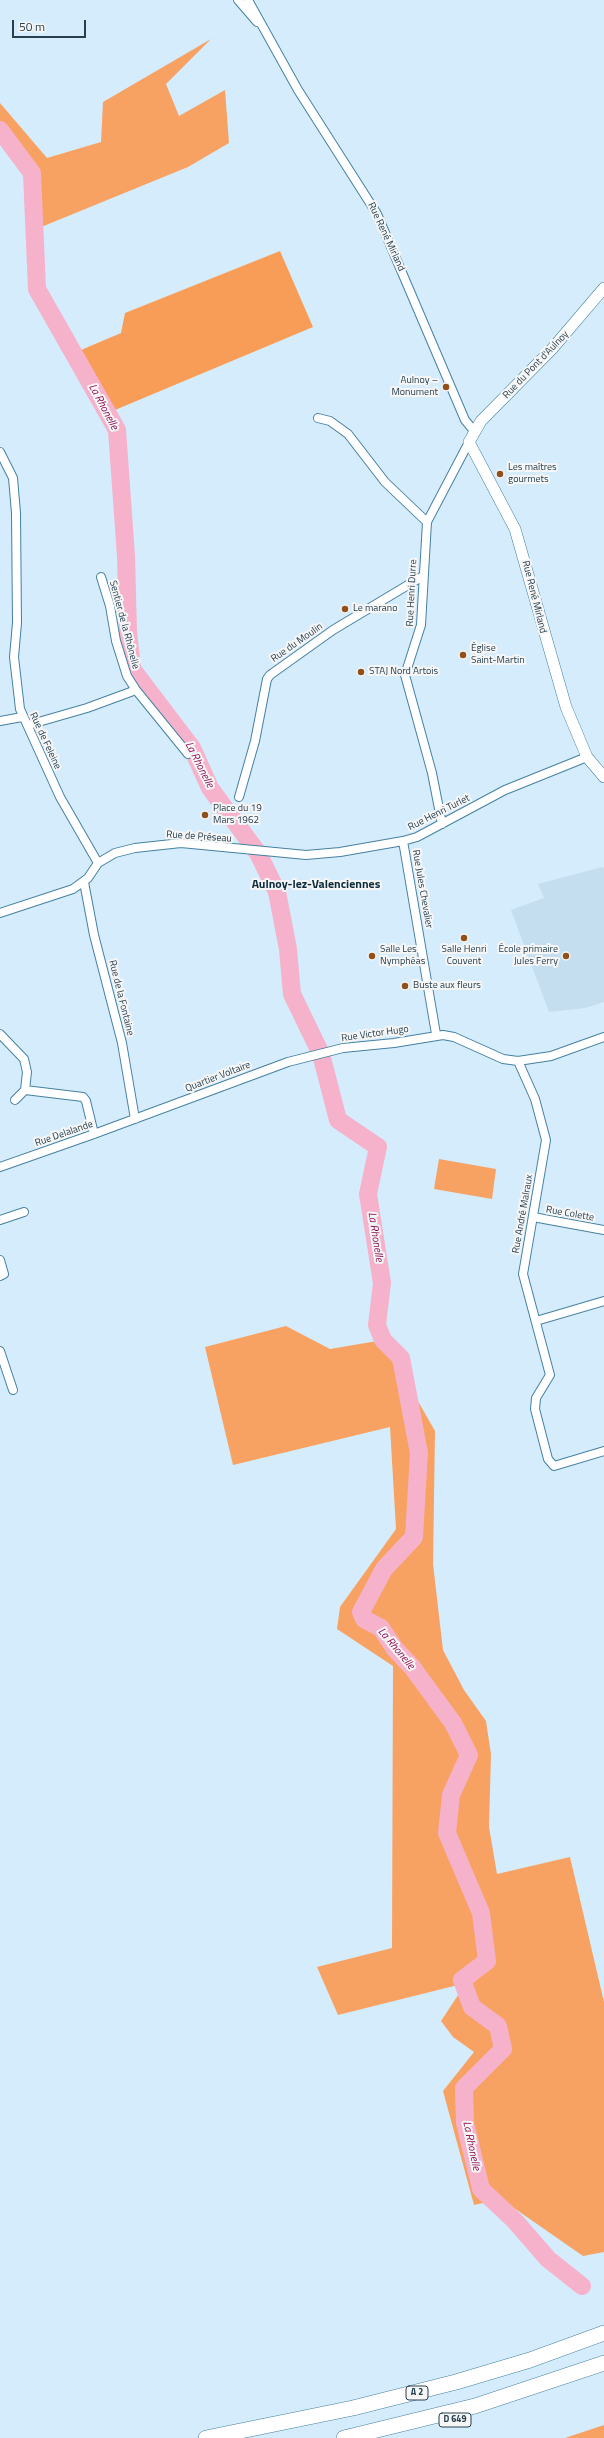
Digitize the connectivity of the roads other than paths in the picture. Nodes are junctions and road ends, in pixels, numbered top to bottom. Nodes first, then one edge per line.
1 (238, 0) edge
2 (248, 0) edge
3 (265, 32) junction
4 (604, 288) edge
5 (318, 418) dead end
6 (474, 431) junction
7 (469, 442) junction
8 (0, 452) edge
9 (427, 522) junction
10 (423, 576) junction
11 (101, 577) dead end
12 (136, 690) junction
13 (22, 717) junction
14 (0, 721) edge
15 (28, 725) junction
16 (188, 754) dead end
17 (587, 757) junction
18 (604, 777) edge
19 (239, 797) dead end
20 (442, 824) junction
21 (403, 841) junction
22 (248, 850) joint
23 (98, 863) junction
24 (84, 882) junction
25 (0, 913) edge
26 (0, 1034) edge
27 (436, 1034) junction
28 (604, 1037) edge
29 (308, 1057) joint
30 (518, 1061) junction
31 (25, 1090) junction
32 (15, 1100) dead end
33 (135, 1119) junction
34 (94, 1134) junction
35 (0, 1167) edge
36 (24, 1212) dead end
37 (533, 1218) junction
38 (0, 1220) edge
39 (604, 1230) edge
40 (0, 1260) edge
41 (0, 1276) edge
42 (604, 1301) edge
43 (536, 1321) junction
44 (0, 1351) edge
45 (13, 1390) dead end
46 (604, 1451) edge
47 (604, 2333) edge
48 (604, 2363) edge
49 (517, 2394) junction
50 (206, 2438) edge
51 (344, 2438) edge
52 (390, 2438) edge

1 - 3 street, Rue René Mirland
2 - 3 street, Rue René Mirland
3 - 6 street, Rue René Mirland
4 - 6 street, Rue du Pont d'Aulnoy
5 - 9 street
6 - 7 street, Rue du Pont d'Aulnoy
7 - 9 street, Rue Henri Durre
7 - 17 street, Rue René Mirland
8 - 13 street, Rue de Feleine
9 - 10 street, Rue Henri Durre
10 - 19 street, Rue du Moulin
10 - 20 street, Rue Henri Durre
11 - 12 street, Sentier de la Rhônelle
12 - 15 street
12 - 16 street, Sentier de la Rhônelle
13 - 14 street
13 - 15 street, Rue de Feleine
15 - 23 street, Rue de Feleine
17 - 18 street, Rue René Mirland
17 - 20 street, Rue Henri Turlet
20 - 21 street, Rue Henri Turlet
21 - 22 street, Rue Henri Turlet
21 - 27 street, Rue Jules Chevalier
22 - 23 street, Rue de Préseau
23 - 24 street, Rue de Préseau
24 - 25 street, Rue de Préseau
24 - 33 street, Rue de la Fontaine
26 - 31 street
27 - 29 street, Rue Victor Hugo
27 - 30 street, Rue Victor Hugo
28 - 30 street, Rue Victor Hugo
29 - 33 street, Quartier Voltaire
30 - 37 street, Rue André Malraux
31 - 32 street
31 - 34 street
33 - 34 street, Rue Delalande
34 - 35 street, Rue Delalande
36 - 38 street
37 - 39 street, Rue Colette
37 - 43 street, Rue André Malraux
40 - 41 street
42 - 43 street
43 - 46 street, Rue André Malraux
44 - 45 street
47 - 50 highway, A 2
48 - 49 highway
49 - 51 highway
49 - 52 highway, D 649

